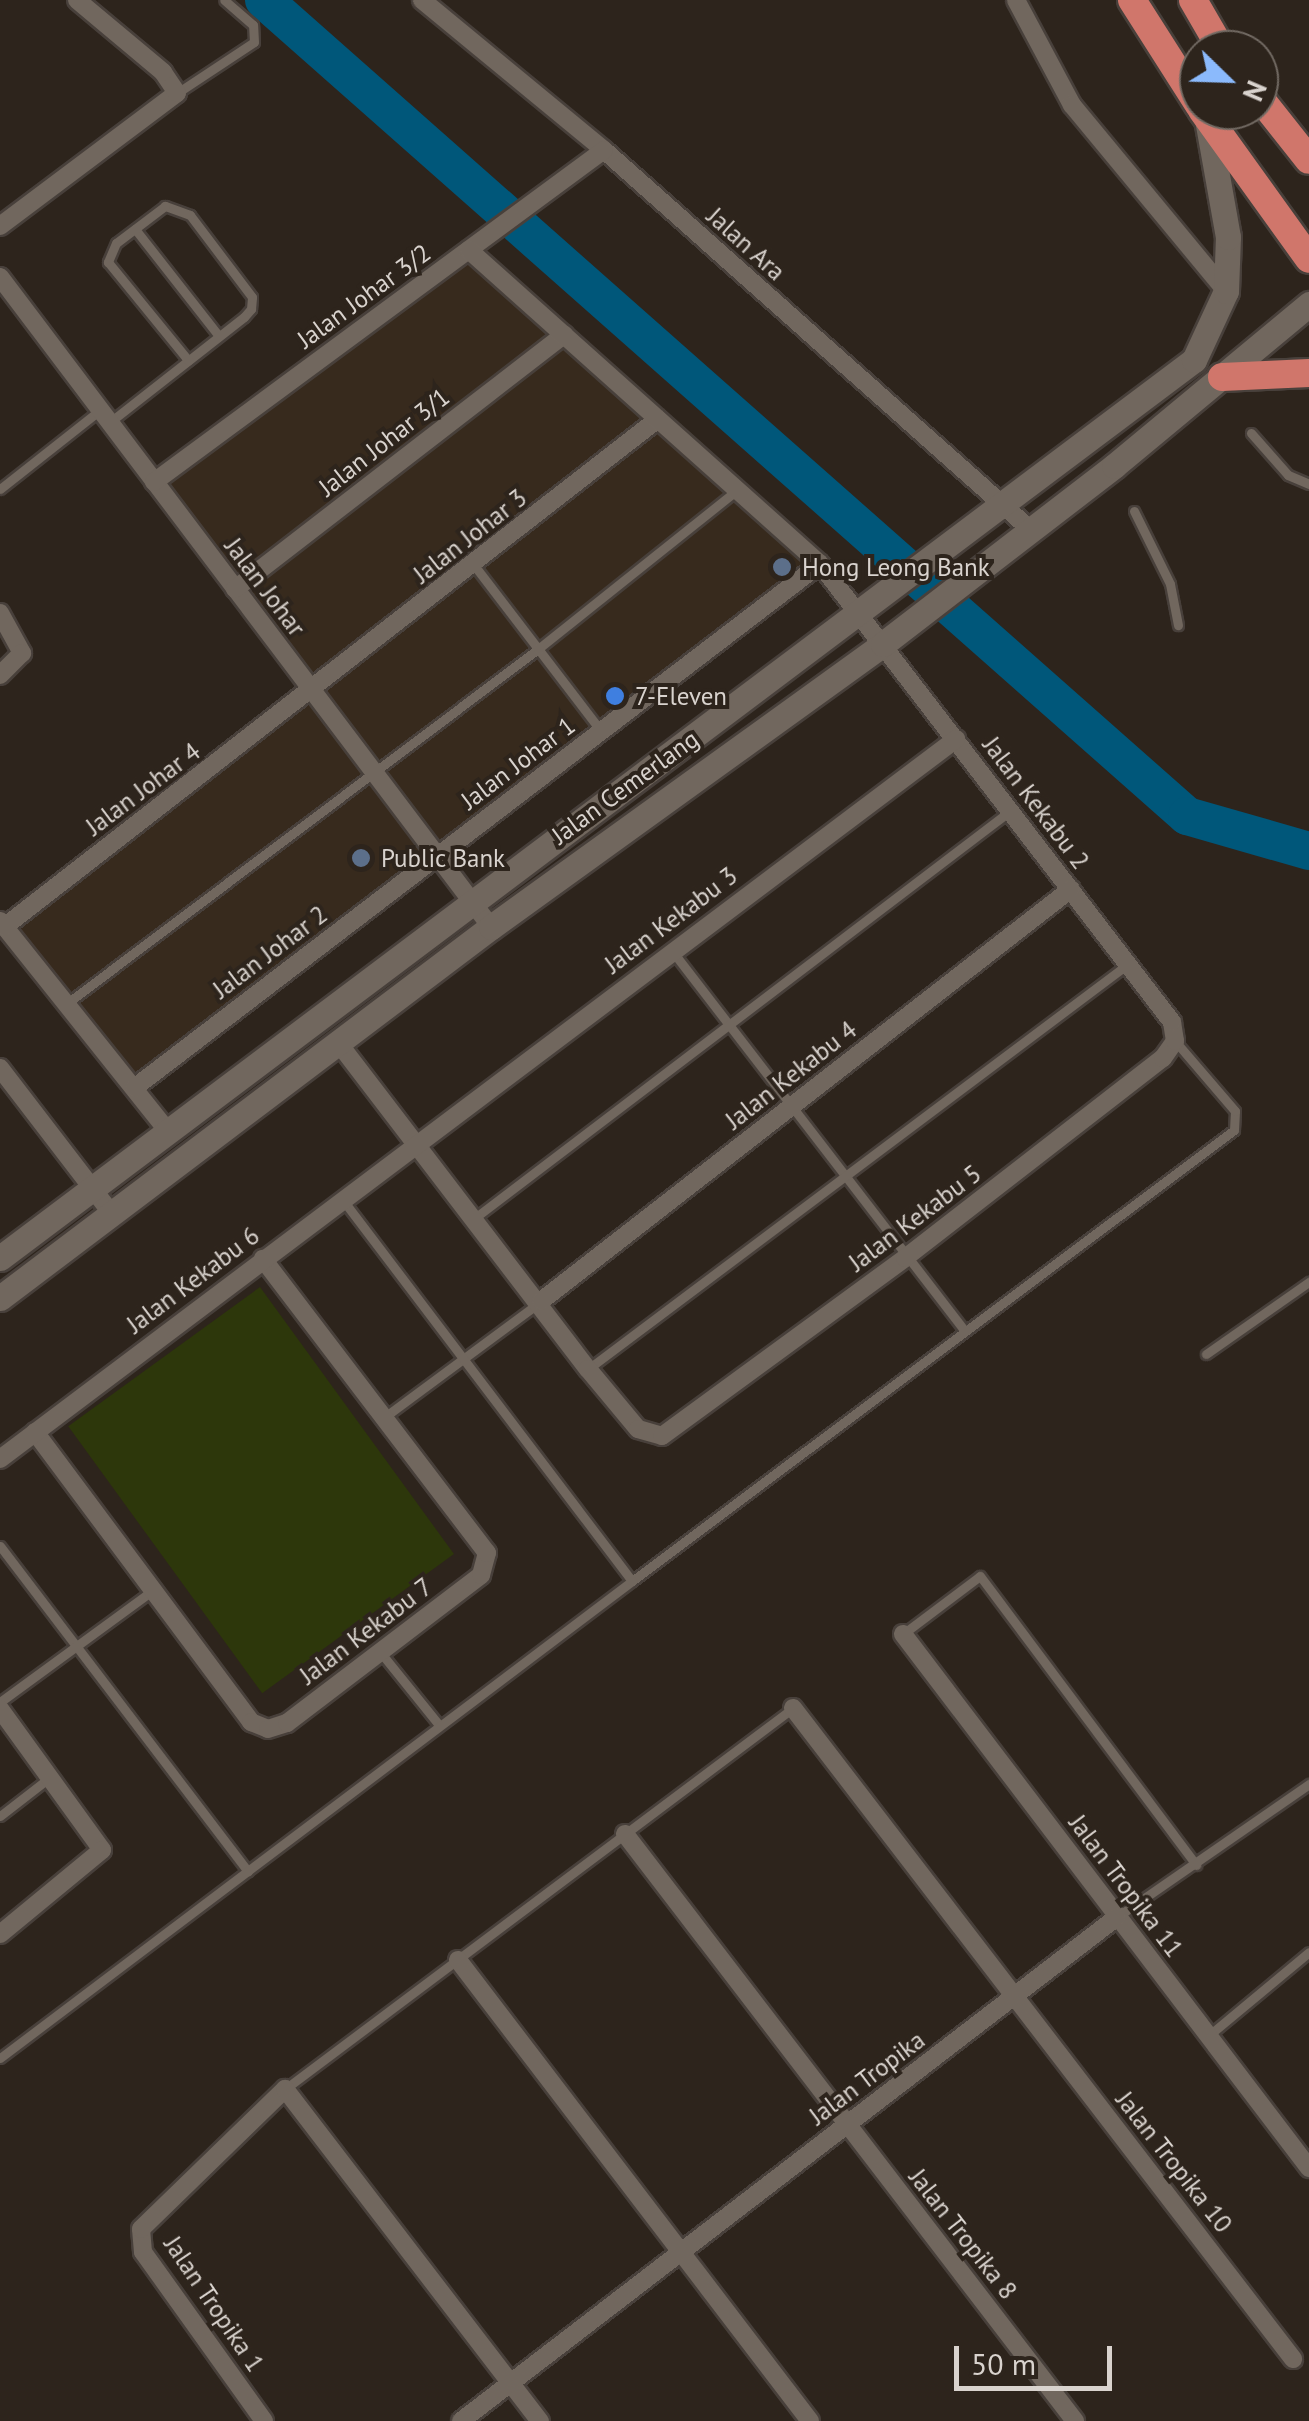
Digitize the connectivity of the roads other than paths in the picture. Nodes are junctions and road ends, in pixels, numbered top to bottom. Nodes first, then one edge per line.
1 (77, 0) edge
2 (224, 0) edge
3 (422, 0) edge
4 (1016, 0) edge
5 (1132, 0) edge
6 (1193, 0) edge
7 (1210, 30) edge
8 (1179, 73) edge
9 (177, 94) junction
10 (1279, 122) edge
11 (1207, 130) edge
12 (1217, 130) edge
13 (604, 150) junction
14 (1309, 160) edge
15 (0, 226) edge
16 (135, 229) junction
17 (469, 250) junction
18 (1309, 259) edge
19 (0, 276) edge
20 (1226, 291) junction
21 (1309, 304) edge
22 (564, 334) junction
23 (219, 336) junction
24 (188, 360) junction
25 (1309, 373) edge
26 (1222, 377) junction
27 (105, 416) junction
28 (658, 419) junction
29 (1250, 433) dead end
30 (154, 482) junction
31 (1309, 484) edge
32 (0, 489) edge
33 (737, 490) junction
34 (993, 510) junction
35 (1134, 512) dead end
36 (1021, 538) junction
37 (820, 564) junction
38 (474, 566) junction
39 (235, 589) junction
40 (868, 608) junction
41 (0, 613) edge
42 (1178, 625) dead end
43 (892, 637) junction
44 (538, 650) junction
45 (0, 675) edge
46 (312, 691) junction
47 (601, 731) junction
48 (956, 739) junction
49 (374, 772) junction
50 (1010, 811) junction
51 (437, 856) junction
52 (1070, 890) junction
53 (471, 901) junction
54 (2, 924) edge
55 (491, 928) junction
56 (672, 951) junction
57 (1128, 964) junction
58 (66, 1004) junction
59 (726, 1021) junction
60 (1173, 1032) junction
61 (340, 1045) junction
62 (0, 1068) edge
63 (134, 1088) junction
64 (792, 1106) junction
65 (167, 1130) junction
66 (417, 1141) junction
67 (846, 1179) junction
68 (94, 1189) junction
69 (342, 1198) junction
70 (113, 1215) junction
71 (476, 1217) junction
72 (0, 1258) edge
73 (905, 1258) junction
74 (262, 1259) junction
75 (1309, 1282) edge
76 (0, 1298) edge
77 (541, 1301) junction
78 (964, 1330) junction
79 (1206, 1354) dead end
80 (462, 1359) junction
81 (588, 1369) junction
82 (386, 1416) junction
83 (35, 1432) junction
84 (0, 1458) edge
85 (0, 1546) edge
86 (632, 1581) junction
87 (153, 1590) junction
88 (904, 1634) joint
89 (78, 1648) junction
90 (380, 1652) junction
91 (0, 1705) edge
92 (793, 1708) joint
93 (439, 1725) junction
94 (51, 1776) junction
95 (1309, 1784) edge
96 (0, 1816) edge
97 (624, 1834) junction
98 (1196, 1864) junction
99 (248, 1871) junction
100 (1118, 1917) junction
101 (0, 1934) edge
102 (1309, 1952) edge
103 (458, 1960) junction
104 (1014, 1996) junction
105 (1208, 2036) junction
106 (0, 2058) edge
107 (286, 2089) junction
108 (847, 2124) junction
109 (1309, 2168) edge
110 (682, 2252) junction
111 (1293, 2359) dead end
112 (512, 2382) junction
113 (264, 2421) edge
114 (461, 2421) edge
115 (540, 2421) edge
116 (810, 2421) edge
117 (1075, 2421) edge

1 - 9 street
2 - 9 lane
3 - 13 street, Jalan Ara
4 - 20 street
5 - 8 highway
6 - 7 highway
9 - 15 street
10 - 14 highway
11 - 20 main road, Jalan Cemerlang
12 - 18 highway
13 - 17 street, Jalan Johar 3/2
13 - 34 street, Jalan Ara
16 - 23 lane
16 - 23 lane
16 - 24 lane
17 - 22 street
17 - 30 street, Jalan Johar 3/2
19 - 27 street, Jalan Johar
20 - 34 main road, Jalan Cemerlang
21 - 26 main road, Jalan Cemerlang
22 - 28 street
22 - 39 street, Jalan Johar 3/1
23 - 24 lane
24 - 27 lane
25 - 26 highway
26 - 36 main road, Jalan Cemerlang
27 - 30 street, Jalan Johar
27 - 32 lane
28 - 33 street
28 - 38 street, Jalan Johar 3
29 - 31 lane
30 - 39 street, Jalan Johar
33 - 37 street
33 - 44 lane
34 - 36 street, Jalan Ara
34 - 40 main road, Jalan Cemerlang
35 - 42 lane
36 - 43 main road, Jalan Cemerlang
37 - 40 street
37 - 47 street, Jalan Johar 1
38 - 44 lane
38 - 46 street, Jalan Johar 3
39 - 46 street, Jalan Johar
40 - 43 street, Jalan Kekabu 2
40 - 53 main road, Jalan Cemerlang
41 - 45 street
43 - 48 street, Jalan Kekabu 2
43 - 55 main road, Jalan Cemerlang
44 - 47 lane
44 - 49 lane
46 - 49 street, Jalan Johar
46 - 54 street, Jalan Johar 4
47 - 51 street, Jalan Johar 1
48 - 50 street, Jalan Kekabu 2
48 - 56 street, Jalan Kekabu 3
49 - 51 street, Jalan Johar
49 - 58 lane
50 - 52 street, Jalan Kekabu 2
50 - 59 lane
51 - 53 street, Jalan Johar
51 - 63 street, Jalan Johar 2
52 - 57 street, Jalan Kekabu 2
52 - 64 street, Jalan Kekabu 4
53 - 55 street, Jalan Johar
53 - 65 main road, Jalan Cemerlang
54 - 58 street
55 - 61 main road, Jalan Cemerlang
56 - 59 lane
56 - 66 street, Jalan Kekabu 3
57 - 60 street, Jalan Kekabu 2
57 - 67 lane
58 - 63 street
59 - 64 lane
59 - 71 lane
60 - 73 street, Jalan Kekabu 5
60 - 78 lane
61 - 66 street
61 - 70 main road, Jalan Cemerlang
62 - 68 street
63 - 65 street
64 - 67 lane
64 - 77 street, Jalan Kekabu 4
65 - 68 main road, Jalan Cemerlang
66 - 69 street, Jalan Kekabu 6
66 - 71 street
67 - 73 lane
67 - 81 lane
68 - 70 street
68 - 72 main road, Jalan Cemerlang
69 - 74 street, Jalan Kekabu 6
69 - 80 lane
70 - 76 main road, Jalan Cemerlang
71 - 77 street
73 - 78 lane
73 - 81 street, Jalan Kekabu 5
74 - 82 street, Jalan Kekabu 7
74 - 83 street, Jalan Kekabu 6
75 - 79 lane
77 - 80 lane
77 - 81 street
78 - 86 lane
80 - 82 lane
80 - 86 lane
82 - 90 street, Jalan Kekabu 7
83 - 84 street, Jalan Kekabu 6
83 - 87 street, Jalan Kekabu 7
85 - 89 lane
86 - 93 lane
87 - 89 lane
87 - 90 street, Jalan Kekabu 7
88 - 98 lane
88 - 100 street, Jalan Tropika 11
89 - 91 lane
89 - 99 lane
90 - 93 lane
91 - 94 street
92 - 97 lane
92 - 104 street, Jalan Tropika 10
93 - 99 lane
94 - 96 lane
94 - 101 street
95 - 98 lane, Jalan Tropika
97 - 103 lane
97 - 108 street, Jalan Tropika 8
98 - 100 lane, Jalan Tropika
99 - 106 lane
100 - 104 street, Jalan Tropika
100 - 105 street, Jalan Tropika 11
102 - 105 lane
103 - 107 lane
103 - 110 street
104 - 108 street, Jalan Tropika
104 - 111 street, Jalan Tropika 10
105 - 109 street, Jalan Tropika 11
107 - 112 street
107 - 113 street, Jalan Tropika 1
108 - 110 street, Jalan Tropika
108 - 117 street, Jalan Tropika 8
110 - 112 street, Jalan Tropika
110 - 116 street
112 - 114 street, Jalan Tropika
112 - 115 street

